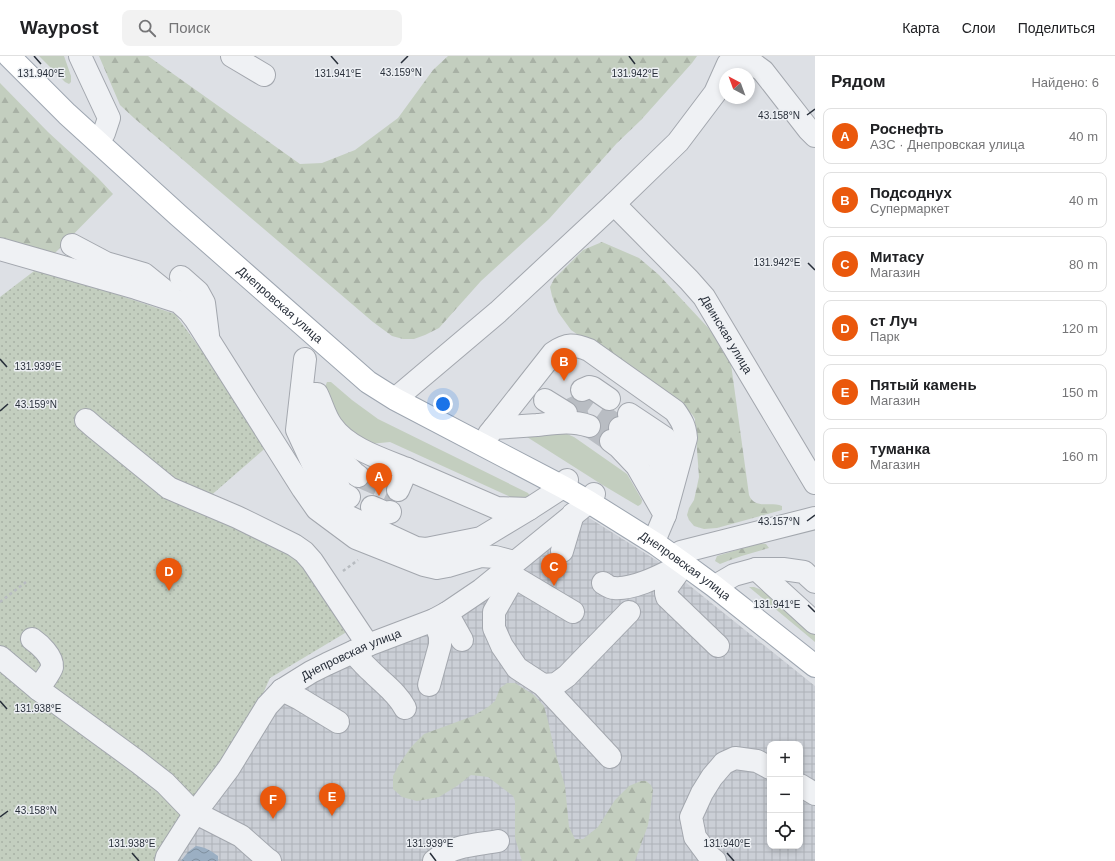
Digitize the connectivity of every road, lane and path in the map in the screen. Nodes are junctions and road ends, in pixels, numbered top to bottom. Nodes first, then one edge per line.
1 (9, 56) edge
2 (24, 56) edge
3 (80, 56) edge
4 (232, 56) edge
5 (737, 57) edge
6 (264, 75) dead end
7 (104, 132) junction
8 (815, 136) edge
9 (614, 204) junction
10 (72, 245) dead end
11 (0, 249) edge
12 (181, 277) dead end
13 (179, 302) junction
14 (309, 331) junction
15 (208, 340) junction
16 (305, 359) junction
17 (314, 388) junction
18 (582, 390) dead end
19 (401, 394) junction
20 (609, 399) dead end
21 (545, 400) dead end
22 (567, 412) junction
23 (86, 420) dead end
24 (589, 426) tunnel mouth
25 (490, 432) junction
26 (313, 433) junction
27 (406, 470) junction
28 (358, 476) tunnel mouth
29 (815, 483) edge
30 (565, 484) junction
31 (398, 490) dead end
32 (653, 492) junction
33 (349, 497) tunnel mouth
34 (585, 503) junction
35 (529, 509) junction
36 (665, 514) junction
37 (815, 518) edge
38 (657, 534) junction
39 (372, 545) junction
40 (562, 551) dead end
41 (683, 558) junction
42 (756, 569) junction
43 (511, 570) junction
44 (26, 582) dead end
45 (722, 582) junction
46 (815, 582) edge
47 (327, 583) junction
48 (603, 583) dead end
49 (0, 602) edge
50 (573, 612) dead end
51 (630, 612) dead end
52 (440, 616) junction
53 (815, 623) edge
54 (32, 639) dead end
55 (462, 640) dead end
56 (718, 646) dead end
57 (360, 649) junction
58 (815, 657) edge
59 (0, 658) edge
60 (815, 666) edge
61 (429, 685) dead end
62 (542, 685) junction
63 (38, 688) junction
64 (282, 690) junction
65 (405, 708) dead end
66 (338, 722) dead end
67 (610, 757) dead end
68 (767, 766) edge
69 (803, 787) edge
70 (815, 794) edge
71 (195, 813) junction
72 (498, 842) dead end
73 (166, 861) edge
74 (270, 861) edge
75 (434, 861) edge
76 (715, 861) edge

1 - 14 main road, Днепровская улица
2 - 7 main road, Днепровская улица
3 - 7 lane
4 - 6 lane
5 - 8 lane
5 - 9 lane
7 - 19 main road, Днепровская улица
9 - 19 lane
9 - 29 lane, Двинская улица
10 - 13 lane
11 - 13 lane
12 - 15 lane
13 - 15 lane
14 - 16 lane
14 - 30 main road, Днепровская улица
15 - 39 lane
16 - 17 lane
16 - 35 lane
17 - 26 lane
17 - 27 lane
18 - 20 lane
19 - 25 main road, Днепровская улица
21 - 22 lane
22 - 24 lane
22 - 25 lane
23 - 47 lane
25 - 30 main road, Днепровская улица
25 - 36 lane
26 - 28 lane
26 - 33 lane
27 - 31 lane
27 - 35 lane
30 - 34 main road, Днепровская улица
30 - 35 lane
32 - 32 lane
32 - 36 lane
34 - 38 main road, Днепровская улица
34 - 40 lane
34 - 41 main road, Днепровская улица
34 - 43 lane, Днепровская улица
36 - 38 lane
37 - 41 lane
38 - 41 main road, Днепровская улица
39 - 43 lane
39 - 47 path
41 - 45 main road, Днепровская улица
41 - 48 lane
41 - 56 lane
41 - 60 main road, Днепровская улица
42 - 45 lane
42 - 46 lane
42 - 53 lane
43 - 50 lane
43 - 52 lane, Днепровская улица
43 - 62 lane
44 - 49 path
45 - 58 main road, Днепровская улица
47 - 57 lane
51 - 62 lane
52 - 55 lane
52 - 57 lane, Днепровская улица
52 - 61 lane
54 - 63 lane
57 - 64 lane, Днепровская улица
57 - 65 lane
59 - 63 lane
62 - 67 lane
63 - 71 lane
64 - 66 lane
64 - 71 lane, Днепровская улица
68 - 76 lane
69 - 70 lane
71 - 73 lane, Днепровская улица
71 - 74 lane
72 - 75 lane

